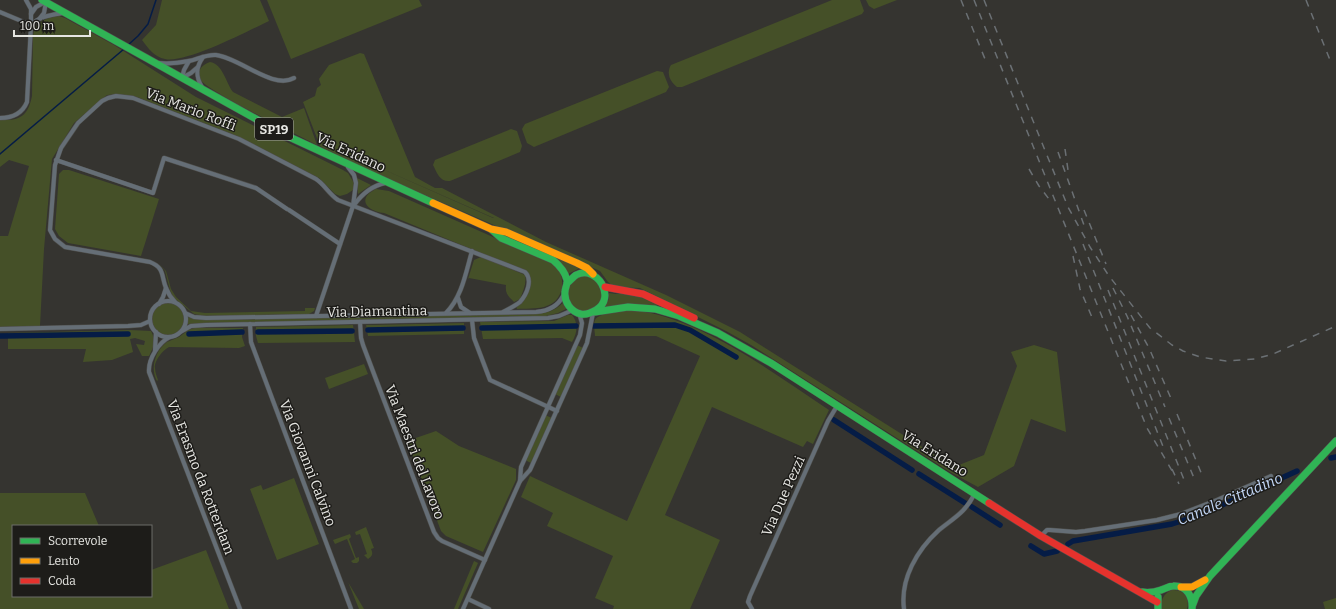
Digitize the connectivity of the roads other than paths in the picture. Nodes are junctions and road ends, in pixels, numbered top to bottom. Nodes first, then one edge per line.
1 (26, 0) edge
2 (44, 1) edge
3 (0, 12) edge
4 (66, 12) junction
5 (31, 15) junction
6 (38, 20) junction
7 (31, 25) junction
8 (203, 57) junction
9 (189, 61) junction
10 (153, 62) junction
11 (198, 67) junction
12 (182, 78) junction
13 (294, 78) dead end
14 (204, 91) junction
15 (0, 118) edge
16 (56, 160) junction
17 (347, 165) junction
18 (385, 183) junction
19 (353, 206) junction
20 (491, 229) junction
21 (340, 244) junction
22 (472, 251) junction
23 (592, 274) junction
24 (567, 283) junction
25 (605, 287) junction
26 (166, 288) junction
27 (564, 293) junction
28 (458, 298) junction
29 (175, 302) junction
30 (158, 304) junction
31 (503, 312) junction
32 (576, 312) junction
33 (594, 312) junction
34 (185, 313) junction
35 (470, 313) junction
36 (446, 314) junction
37 (316, 316) junction
38 (472, 320) junction
39 (150, 321) junction
40 (360, 322) junction
41 (250, 324) junction
42 (0, 330) edge
43 (182, 330) junction
44 (156, 332) junction
45 (718, 333) junction
46 (170, 337) junction
47 (578, 339) junction
48 (587, 343) junction
49 (155, 352) junction
50 (548, 407) junction
51 (836, 408) junction
52 (557, 411) junction
53 (1336, 442) edge
54 (1336, 448) edge
55 (1325, 453) junction
56 (1271, 476) dead end
57 (520, 481) junction
58 (975, 493) junction
59 (1041, 536) junction
60 (485, 560) junction
61 (1210, 576) junction
62 (1181, 587) junction
63 (1164, 589) junction
64 (1139, 592) junction
65 (468, 600) junction
66 (1158, 605) edge
67 (1192, 607) edge
68 (240, 609) edge
69 (351, 609) edge
70 (463, 609) edge
71 (489, 609) edge
72 (752, 609) edge
73 (904, 609) edge

1 - 5 street
2 - 4 main road, Via Eridano / SP19
2 - 5 street
2 - 6 street
3 - 7 street
4 - 6 street
4 - 10 main road, Via Eridano / SP19
5 - 7 street
6 - 7 street
7 - 15 street
8 - 9 street, Via Eridano
8 - 11 street
8 - 13 street, Via Eridano
9 - 10 street, Via Eridano
9 - 12 street
10 - 12 main road, Via Eridano / SP19
11 - 12 street
11 - 14 street
12 - 14 main road, Via Eridano / SP19
14 - 17 main road, Via Eridano / SP19
16 - 19 street, Via Mario Roffi
16 - 21 street
16 - 26 street, Via Mario Roffi
17 - 18 main road, Via Eridano / SP19
17 - 19 street
18 - 19 street
18 - 20 main road, Via Eridano / SP19
19 - 21 street
19 - 22 street, Via Mario Roffi
20 - 23 main road, Via Eridano / SP19
20 - 24 main road, Via Eridano / SP19
21 - 37 street
22 - 28 street
22 - 31 street, Via Mario Roffi
23 - 24 main road
23 - 25 main road, Via Eridano
24 - 27 main road
25 - 33 main road
25 - 45 main road, Via Eridano
26 - 29 street, Via Mario Roffi
26 - 30 street
27 - 31 street, Via Diamantina
27 - 32 main road
28 - 35 street
28 - 36 street
29 - 30 street
29 - 34 street
30 - 39 street
31 - 35 street, Via Diamantina
32 - 33 main road, Via Eridano
32 - 38 street, Via Diamantina
32 - 47 street
33 - 45 main road, Via Eridano
33 - 48 street
34 - 37 street, Via Diamantina
34 - 43 street
35 - 36 street, Via Diamantina
36 - 37 street, Via Diamantina
38 - 40 street, Via Diamantina
38 - 50 street
39 - 42 street
39 - 44 street
40 - 41 street, Via Diamantina
40 - 60 street, Via Maestri del Lavoro
41 - 43 street, Via Diamantina
41 - 69 street, Via Giovanni Calvino
43 - 46 street, Via Diamantina
44 - 46 street
44 - 49 street, Via Erasmo da Rotterdam
45 - 51 main road, Via Eridano
46 - 49 street, Via Erasmo da Rotterdam
47 - 48 street
47 - 50 street
48 - 52 street
49 - 68 street, Via Erasmo da Rotterdam
50 - 52 street
50 - 57 street
51 - 58 main road, Via Eridano
51 - 72 street, Via Due Pezzi
52 - 57 street
53 - 55 main road
54 - 55 street
55 - 61 main road
56 - 59 street
57 - 60 street
58 - 59 main road, Via Eridano
58 - 73 street
59 - 64 main road, Via Eridano
60 - 65 street
61 - 62 main road
61 - 67 main road
62 - 63 main road
62 - 67 main road
63 - 64 main road
63 - 66 main road, Via Eridano
64 - 66 main road, Via Eridano
65 - 70 street
65 - 71 street

